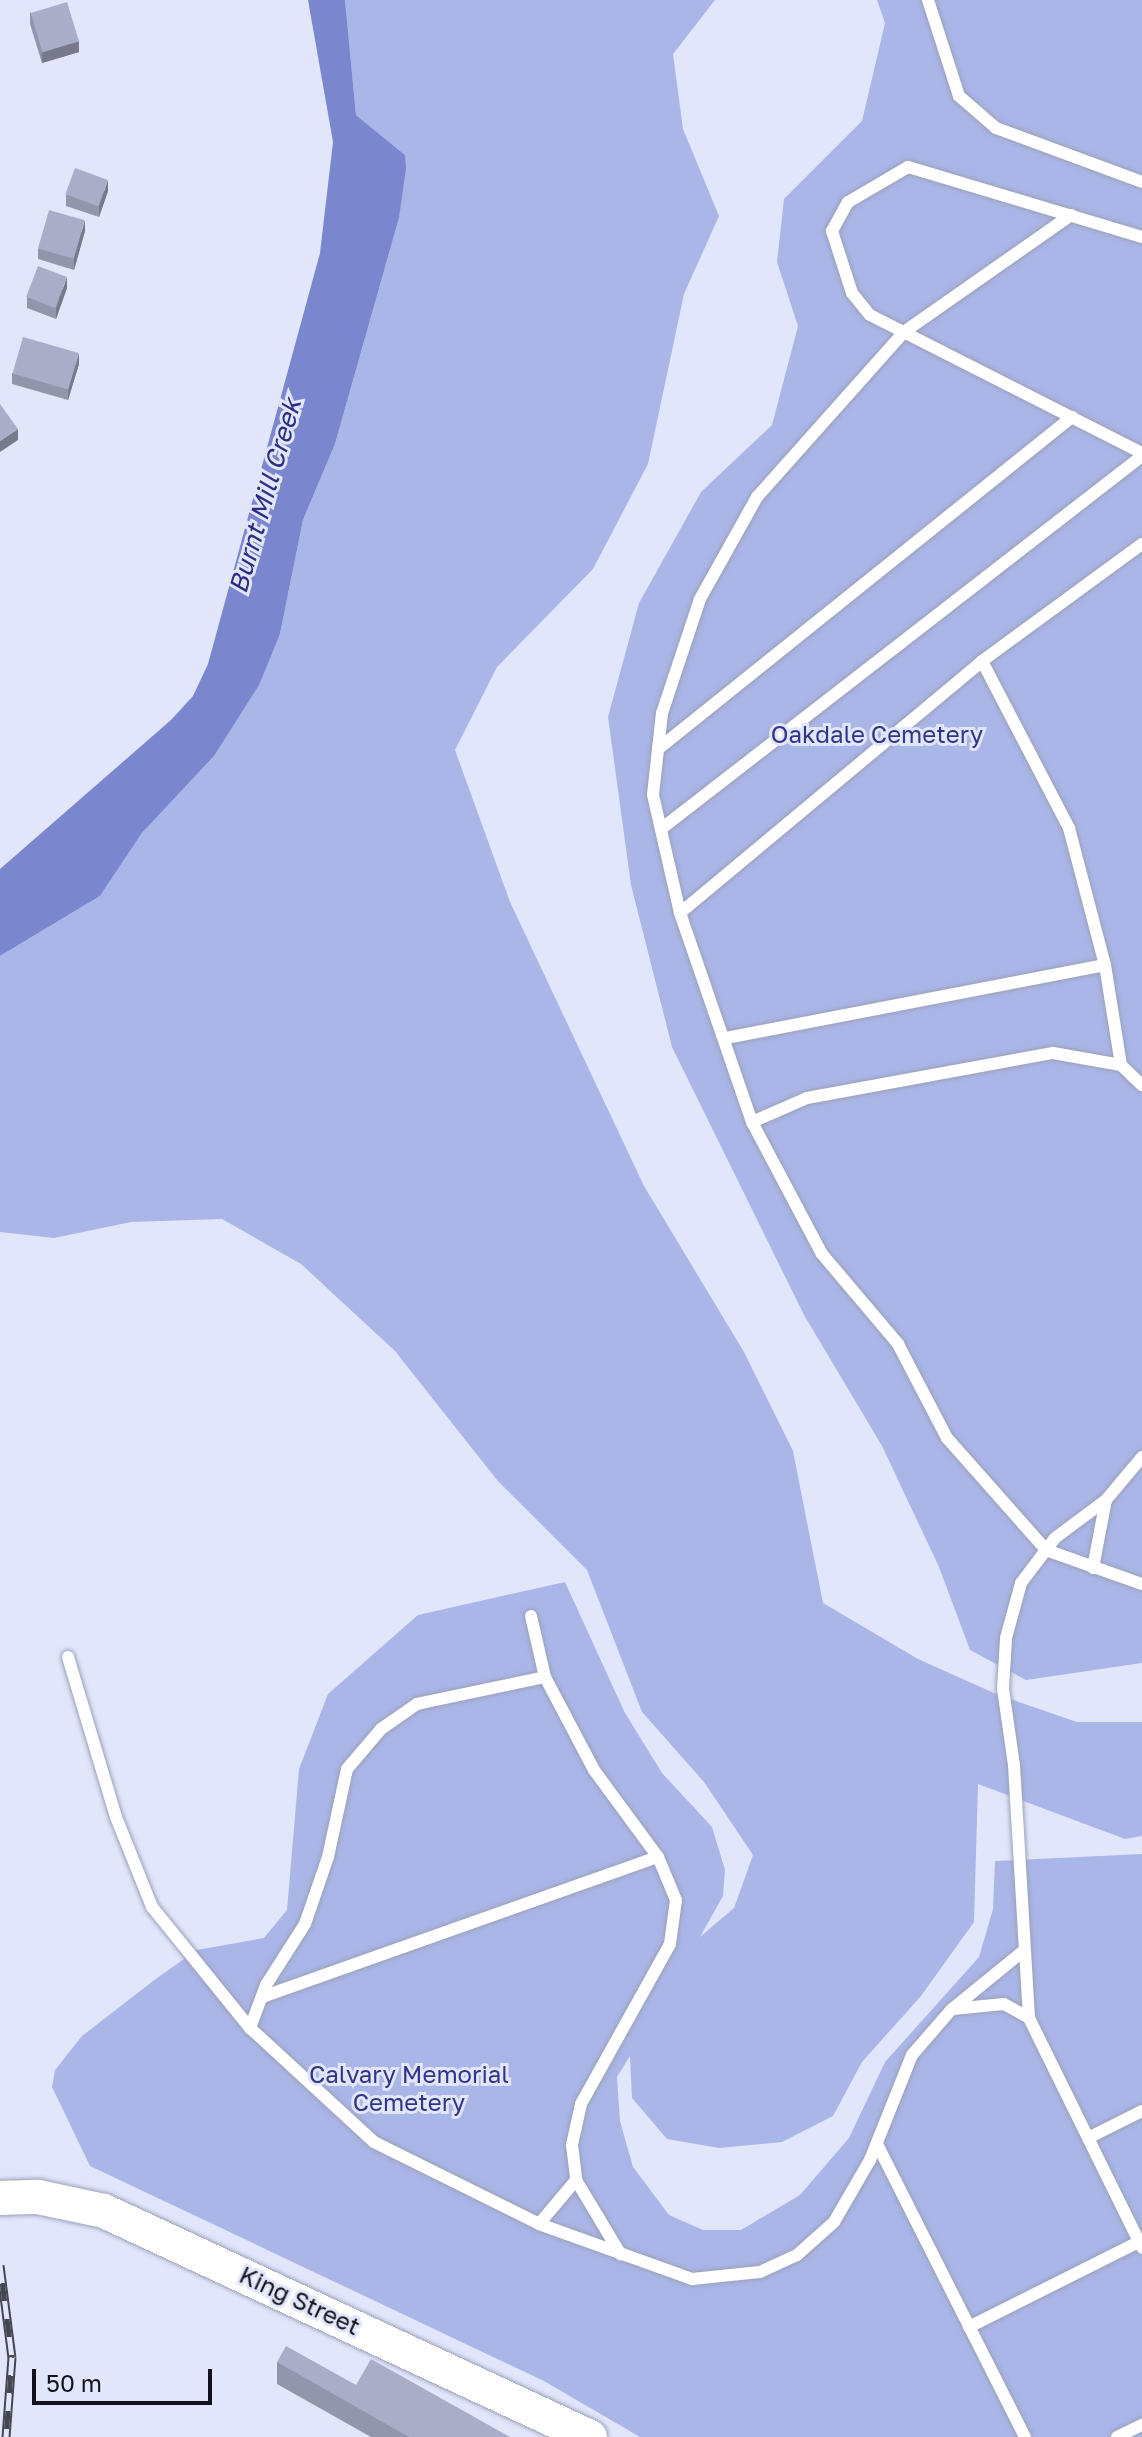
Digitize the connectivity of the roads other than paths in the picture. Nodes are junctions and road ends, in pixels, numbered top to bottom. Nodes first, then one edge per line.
1 (928, 0) edge
2 (1142, 182) edge
3 (1071, 215) junction
4 (1142, 237) edge
5 (904, 332) junction
6 (1072, 417) junction
7 (1142, 454) edge
8 (1142, 544) edge
9 (982, 661) junction
10 (658, 749) junction
11 (661, 829) junction
12 (680, 913) junction
13 (1105, 965) junction
14 (726, 1038) junction
15 (1121, 1065) junction
16 (1142, 1085) edge
17 (752, 1122) junction
18 (1142, 1457) edge
19 (1106, 1500) junction
20 (1046, 1550) junction
21 (1093, 1568) junction
22 (1142, 1584) edge
23 (531, 1616) dead end
24 (68, 1657) dead end
25 (545, 1677) junction
26 (658, 1857) junction
27 (1022, 1952) junction
28 (262, 1997) junction
29 (951, 2010) junction
30 (1029, 2018) junction
31 (250, 2028) junction
32 (1142, 2111) edge
33 (1088, 2138) junction
34 (877, 2144) junction
35 (576, 2180) junction
36 (0, 2198) edge
37 (539, 2224) junction
38 (1140, 2245) edge
39 (621, 2255) junction
40 (969, 2327) junction
41 (1142, 2425) edge
42 (590, 2437) edge
43 (1025, 2437) edge
44 (1117, 2437) edge

1 - 2 lane
3 - 4 lane
3 - 5 lane
3 - 5 lane
5 - 6 lane
5 - 10 lane
6 - 7 lane
6 - 10 lane
7 - 11 lane
8 - 9 lane
9 - 12 lane
9 - 13 lane
10 - 11 lane
11 - 12 lane
12 - 14 lane
13 - 14 lane
13 - 15 lane
14 - 17 lane
15 - 16 lane
15 - 17 lane
17 - 20 lane
18 - 19 lane
19 - 20 lane
19 - 21 lane
20 - 21 lane
20 - 27 lane
21 - 22 lane
23 - 25 lane
24 - 31 lane
25 - 26 lane
25 - 28 lane
26 - 28 lane
26 - 35 lane
27 - 29 lane
27 - 30 lane
28 - 31 lane
29 - 30 lane
29 - 34 lane
30 - 33 lane
31 - 37 lane
32 - 33 lane
33 - 38 lane
34 - 39 lane
34 - 40 lane
35 - 37 lane
35 - 39 lane
36 - 42 street, King Street
37 - 39 lane
38 - 40 lane
40 - 43 lane
41 - 44 lane

